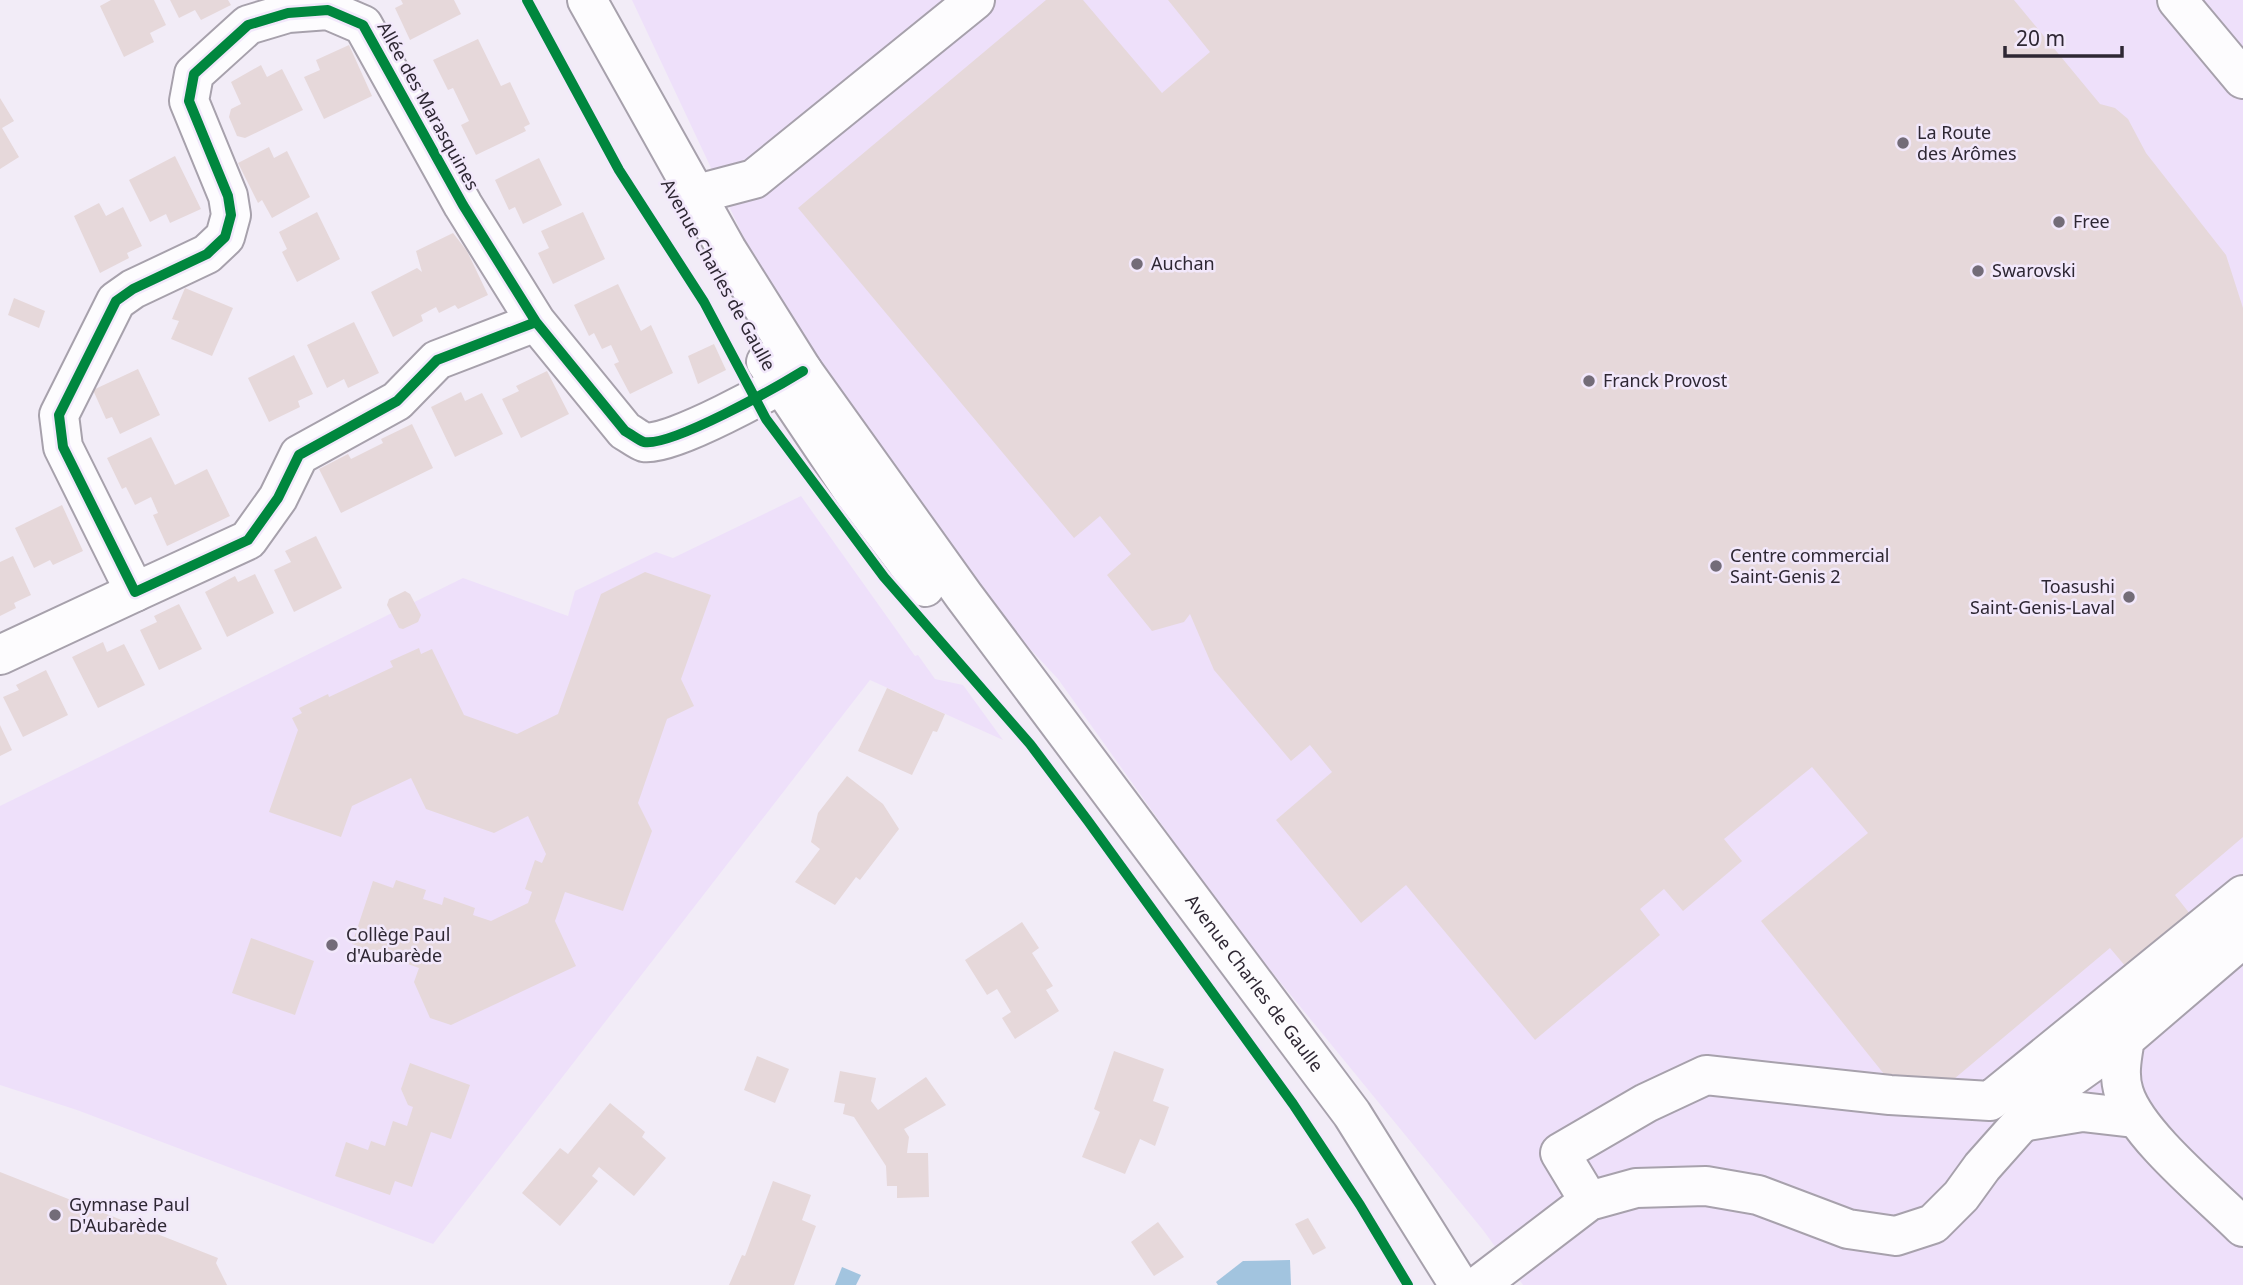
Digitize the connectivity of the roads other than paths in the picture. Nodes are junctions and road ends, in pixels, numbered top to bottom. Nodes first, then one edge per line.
1 (560, 0) edge
2 (587, 0) edge
3 (975, 0) edge
4 (2177, 0) edge
5 (2243, 79) edge
6 (697, 194) junction
7 (536, 322) junction
8 (791, 378) junction
9 (135, 592) junction
10 (0, 655) edge
11 (2243, 895) edge
12 (2243, 938) edge
13 (2125, 1039) junction
14 (2134, 1118) junction
15 (2022, 1122) junction
16 (2163, 1147) junction
17 (1590, 1200) junction
18 (2243, 1203) edge
19 (2243, 1227) edge
20 (1459, 1285) edge
21 (1479, 1285) edge

1 - 8 street, Avenue Charles de Gaulle
2 - 6 street, Avenue Charles de Gaulle
3 - 6 street
4 - 5 street
6 - 8 street, Avenue Charles de Gaulle
7 - 8 street, Allée des Marasquines
7 - 9 street
7 - 9 street, Allée des Marasquines
8 - 20 street, Avenue Charles de Gaulle
9 - 10 street
11 - 17 street
12 - 13 street
13 - 14 street
13 - 15 street
14 - 15 street
14 - 16 street
15 - 17 street
16 - 18 street
16 - 19 street
17 - 21 street

